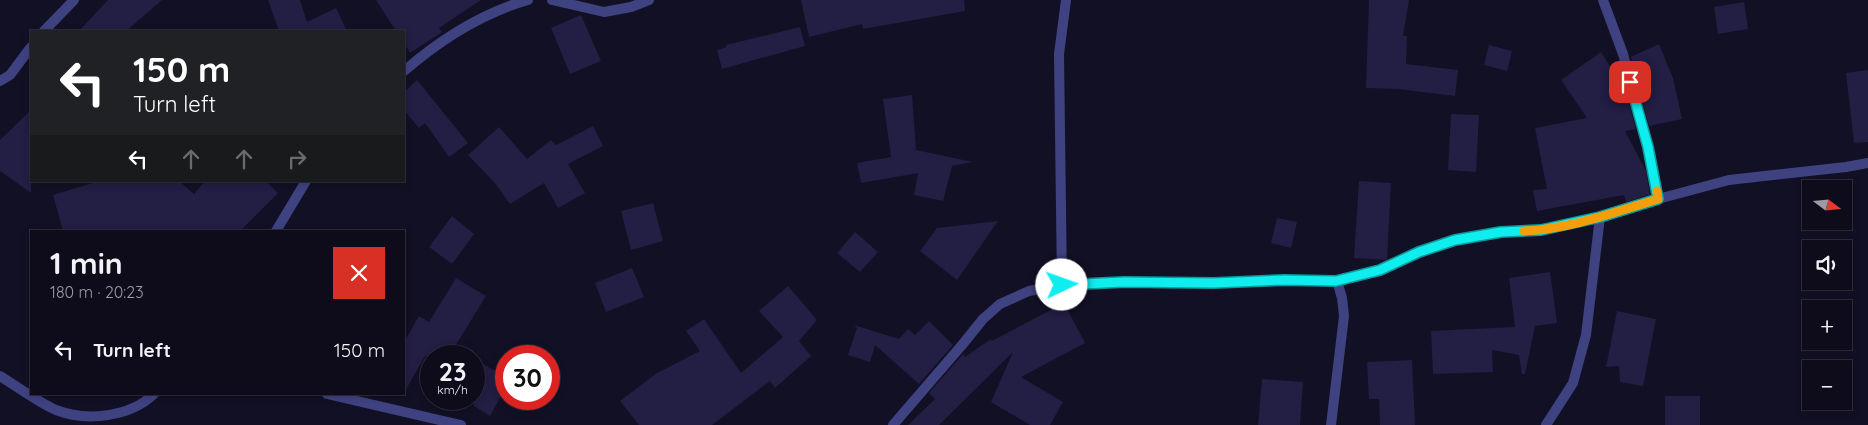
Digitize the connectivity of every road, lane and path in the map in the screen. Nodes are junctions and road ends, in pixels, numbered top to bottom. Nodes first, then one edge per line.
1 (74, 0) edge
2 (528, 0) edge
3 (552, 0) edge
4 (649, 0) edge
5 (1066, 0) edge
6 (1603, 0) edge
7 (45, 30) edge
8 (30, 49) edge
9 (405, 69) edge
10 (0, 81) edge
11 (1868, 163) edge
12 (305, 182) edge
13 (1658, 199) junction
14 (1600, 217) junction
15 (277, 230) edge
16 (1337, 281) junction
17 (1062, 285) junction
18 (0, 376) edge
19 (30, 394) edge
20 (32, 395) edge
21 (153, 395) edge
22 (331, 395) edge
23 (461, 425) edge
24 (893, 425) edge
25 (1331, 425) edge
26 (1546, 425) edge

1 - 7 street
2 - 9 street
3 - 4 street
5 - 17 street
6 - 13 street
8 - 10 street
11 - 13 street
12 - 15 street
13 - 14 street
14 - 16 street
14 - 26 street
16 - 17 street
16 - 25 street
17 - 24 street
18 - 19 street
20 - 21 street
22 - 23 street

